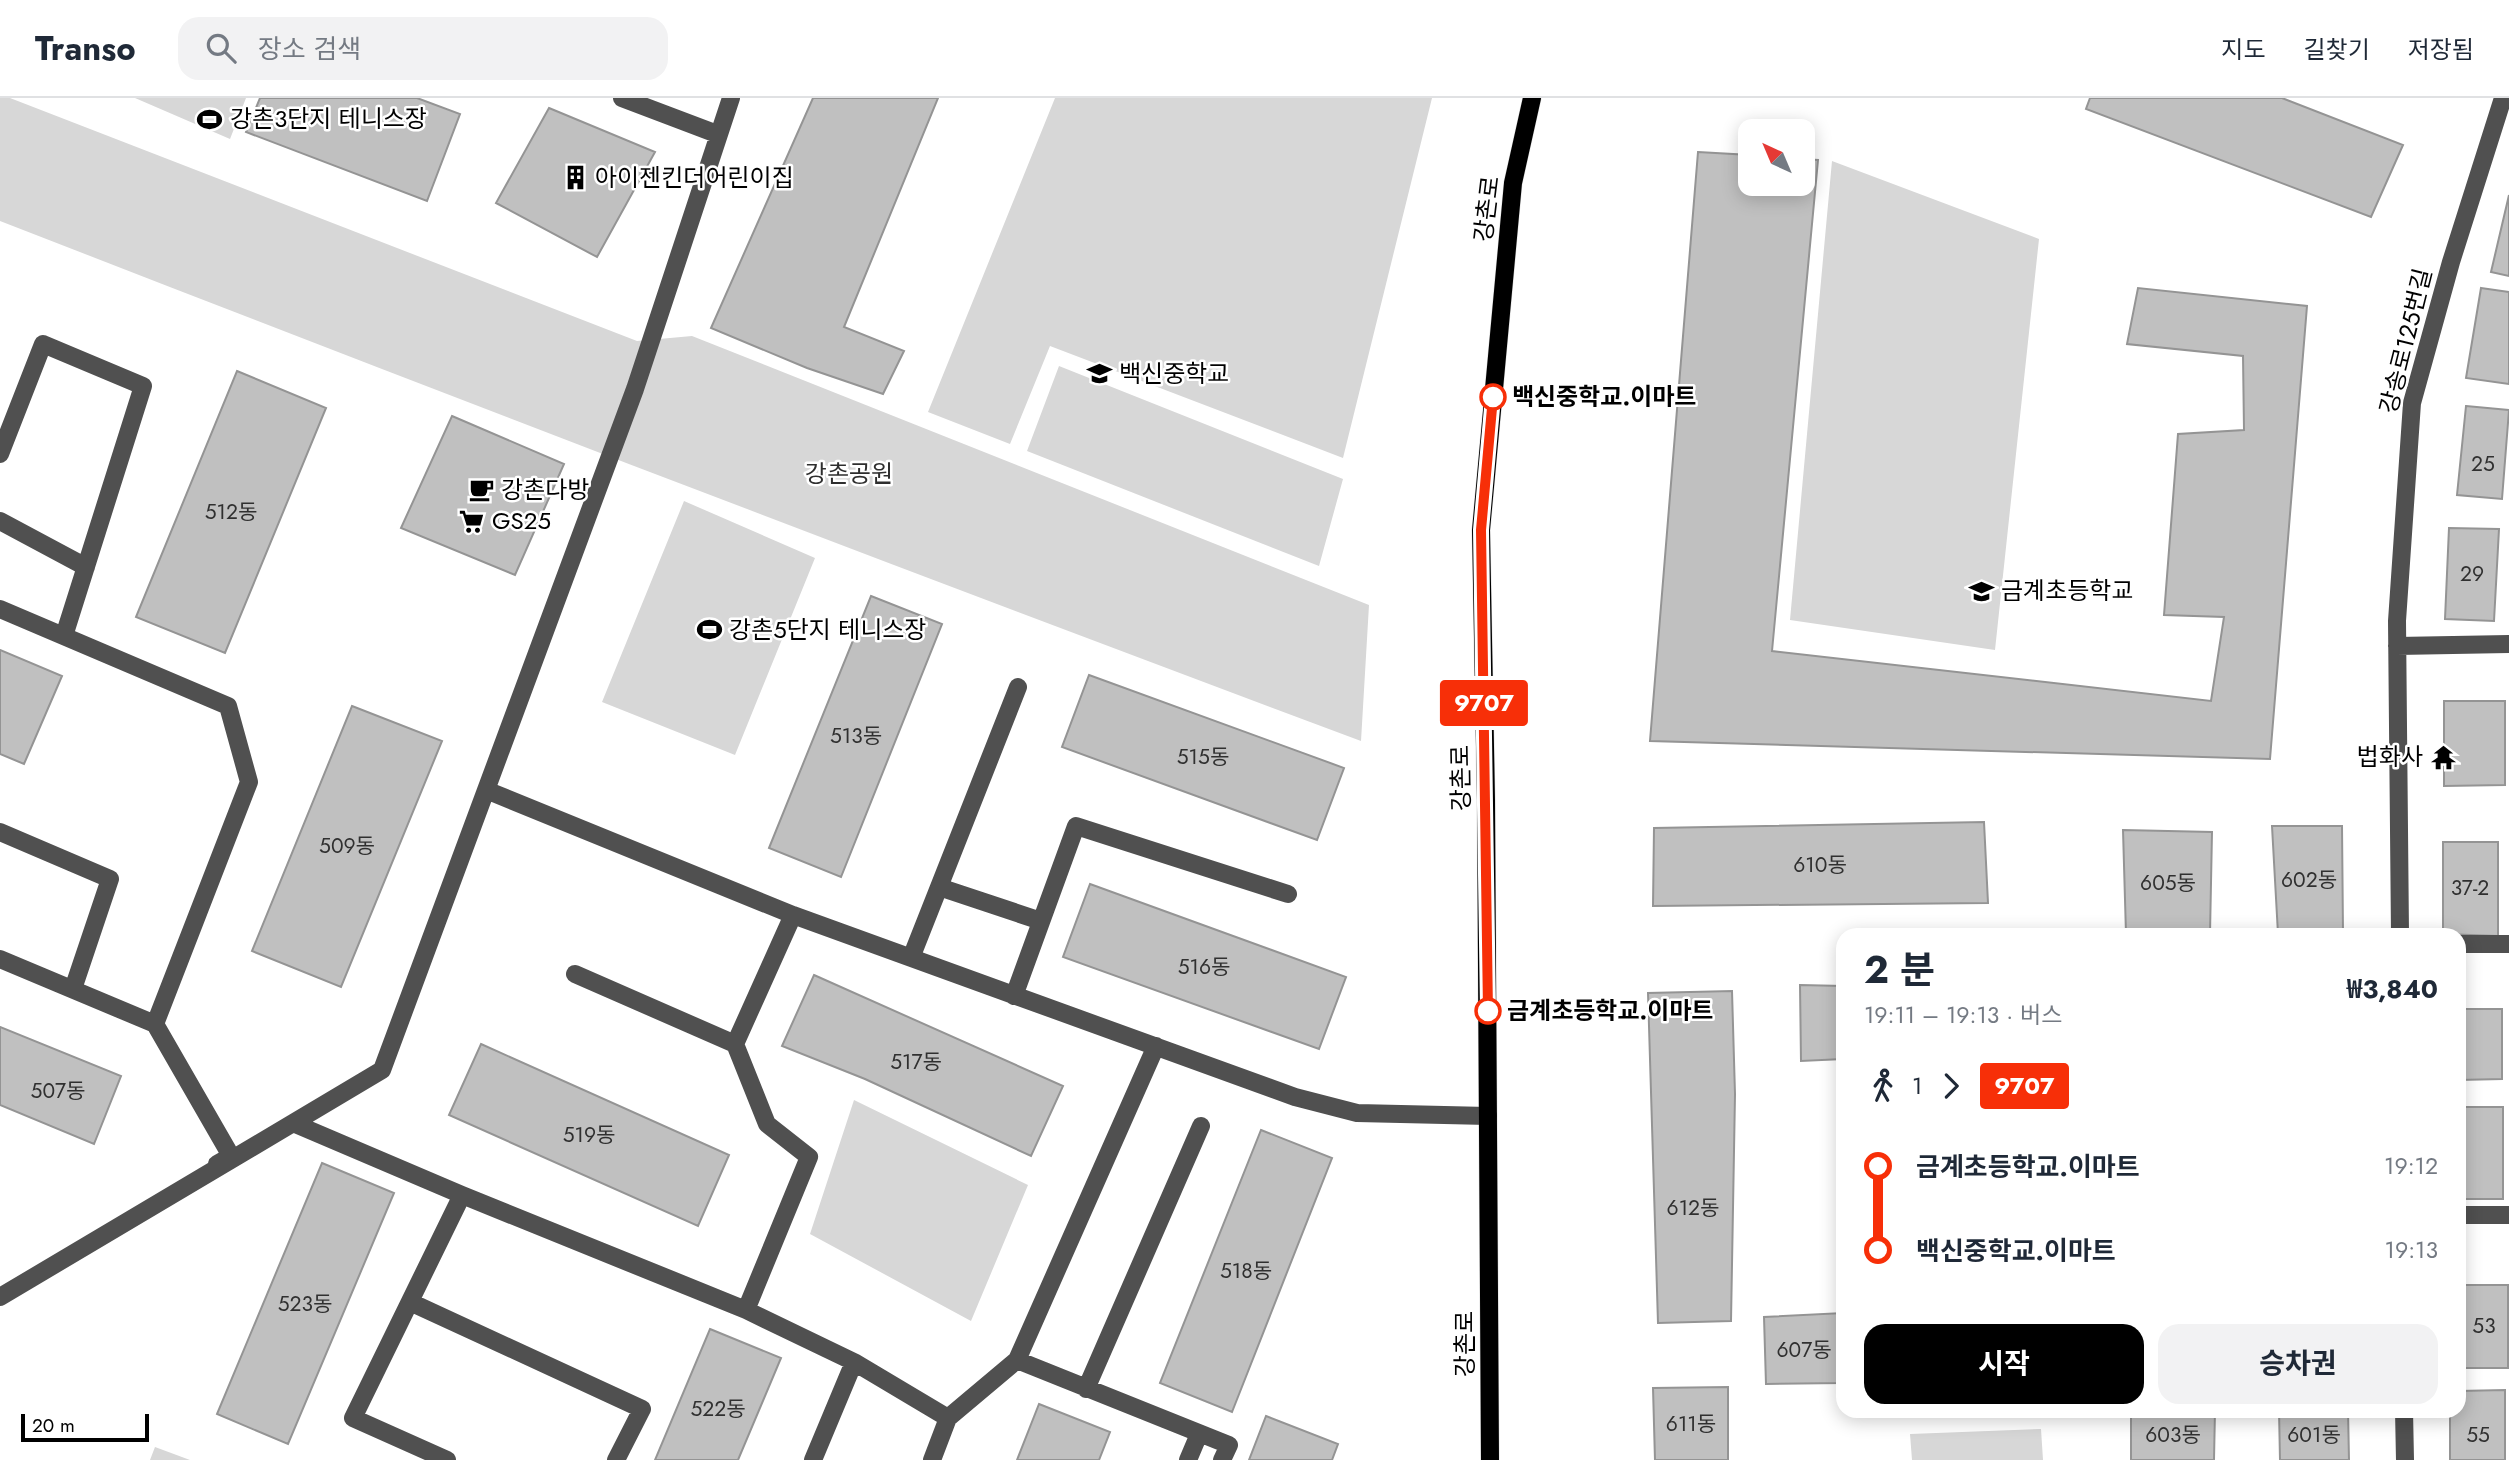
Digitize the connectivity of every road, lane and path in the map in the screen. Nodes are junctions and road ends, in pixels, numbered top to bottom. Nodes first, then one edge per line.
1 (622, 98) edge
2 (731, 98) edge
3 (1532, 98) edge
4 (2504, 104) edge
5 (717, 134) junction
6 (0, 454) edge
7 (0, 521) edge
8 (86, 567) junction
9 (0, 609) edge
10 (64, 636) junction
11 (2509, 644) edge
12 (2397, 646) junction
13 (1018, 687) dead end
14 (486, 790) junction
15 (0, 832) edge
16 (939, 887) junction
17 (1288, 894) dead end
18 (793, 915) junction
19 (1041, 921) junction
20 (2400, 928) edge
21 (2466, 944) edge
22 (2509, 944) edge
23 (911, 958) junction
24 (0, 959) edge
25 (575, 974) dead end
26 (73, 989) junction
27 (1014, 996) junction
28 (155, 1024) junction
29 (735, 1044) junction
30 (1156, 1046) junction
31 (1488, 1116) junction
32 (293, 1123) junction
33 (1200, 1126) dead end
34 (463, 1195) junction
35 (2466, 1215) edge
36 (2509, 1215) edge
37 (0, 1296) edge
38 (410, 1302) junction
39 (746, 1310) junction
40 (1017, 1360) junction
41 (854, 1362) junction
42 (1086, 1389) junction
43 (948, 1418) junction
44 (2404, 1418) edge
45 (1199, 1434) junction
46 (447, 1460) edge
47 (616, 1460) edge
48 (813, 1460) edge
49 (932, 1460) edge
50 (1188, 1460) edge
51 (1222, 1460) edge
52 (1490, 1460) edge
53 (2405, 1460) edge

1 - 5 street
2 - 5 street
3 - 31 main road, 강촌로
4 - 12 street, 강송로125번길
5 - 14 street
6 - 8 street
7 - 8 street
8 - 10 street
9 - 10 street
10 - 28 street
11 - 12 street
12 - 20 street, 강송로125번길
13 - 16 street
14 - 18 street
14 - 32 street
15 - 26 street
16 - 19 street
16 - 23 street
17 - 19 street
18 - 23 street
18 - 29 street
19 - 27 street
21 - 22 street
23 - 27 street
24 - 26 street
25 - 29 street
26 - 28 street
27 - 30 street
28 - 37 street
29 - 39 street
30 - 31 street
30 - 40 street
31 - 52 main road, 강촌로
32 - 34 street
32 - 37 street
33 - 42 street
34 - 38 street
34 - 39 street
35 - 36 street
38 - 46 street
38 - 47 street
39 - 41 street
40 - 42 street
40 - 43 street
41 - 43 street
41 - 48 street
42 - 45 street
43 - 49 street
44 - 53 street
45 - 50 street
45 - 51 street

